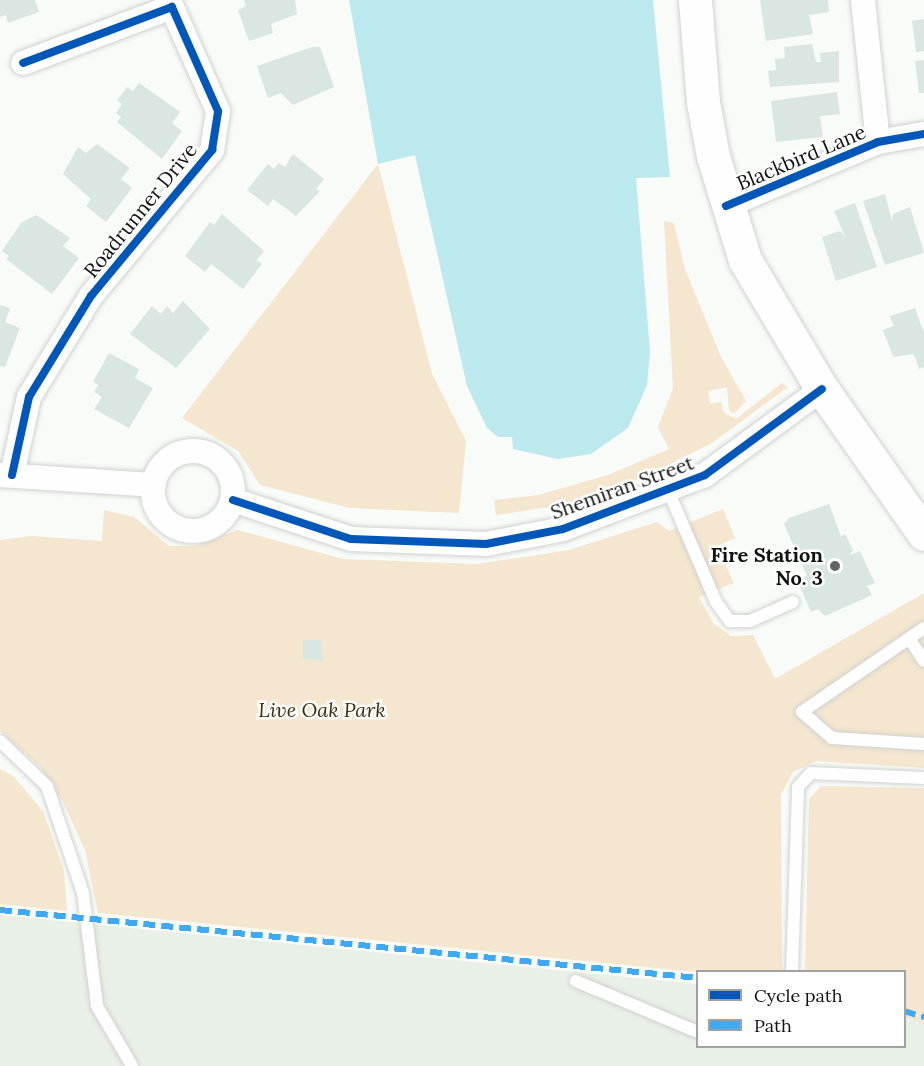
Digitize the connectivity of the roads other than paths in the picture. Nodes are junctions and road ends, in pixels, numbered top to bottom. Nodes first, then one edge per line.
1 (695, 0) edge
2 (863, 0) edge
3 (23, 63) dead end
4 (924, 134) edge
5 (878, 142) junction
6 (726, 206) junction
7 (822, 389) junction
8 (6, 475) edge
9 (153, 485) junction
10 (668, 490) junction
11 (233, 500) junction
12 (924, 534) edge
13 (793, 602) dead end
14 (924, 628) edge
15 (909, 638) junction
16 (924, 661) edge
17 (0, 741) edge
18 (924, 744) edge
19 (924, 778) edge
20 (792, 970) edge
21 (576, 981) dead end
22 (696, 1031) edge
23 (132, 1066) edge

1 - 6 main road
2 - 5 street
3 - 8 street, Roadrunner Drive
4 - 5 street, Blackbird Lane
5 - 6 street, Blackbird Lane
6 - 7 main road
7 - 10 street, Shemiran Street
7 - 12 main road
8 - 9 street
9 - 11 street
9 - 11 street
10 - 11 street, Shemiran Street
10 - 13 lane
14 - 15 lane
15 - 16 lane
15 - 18 lane
17 - 23 lane
19 - 20 lane
21 - 22 lane

